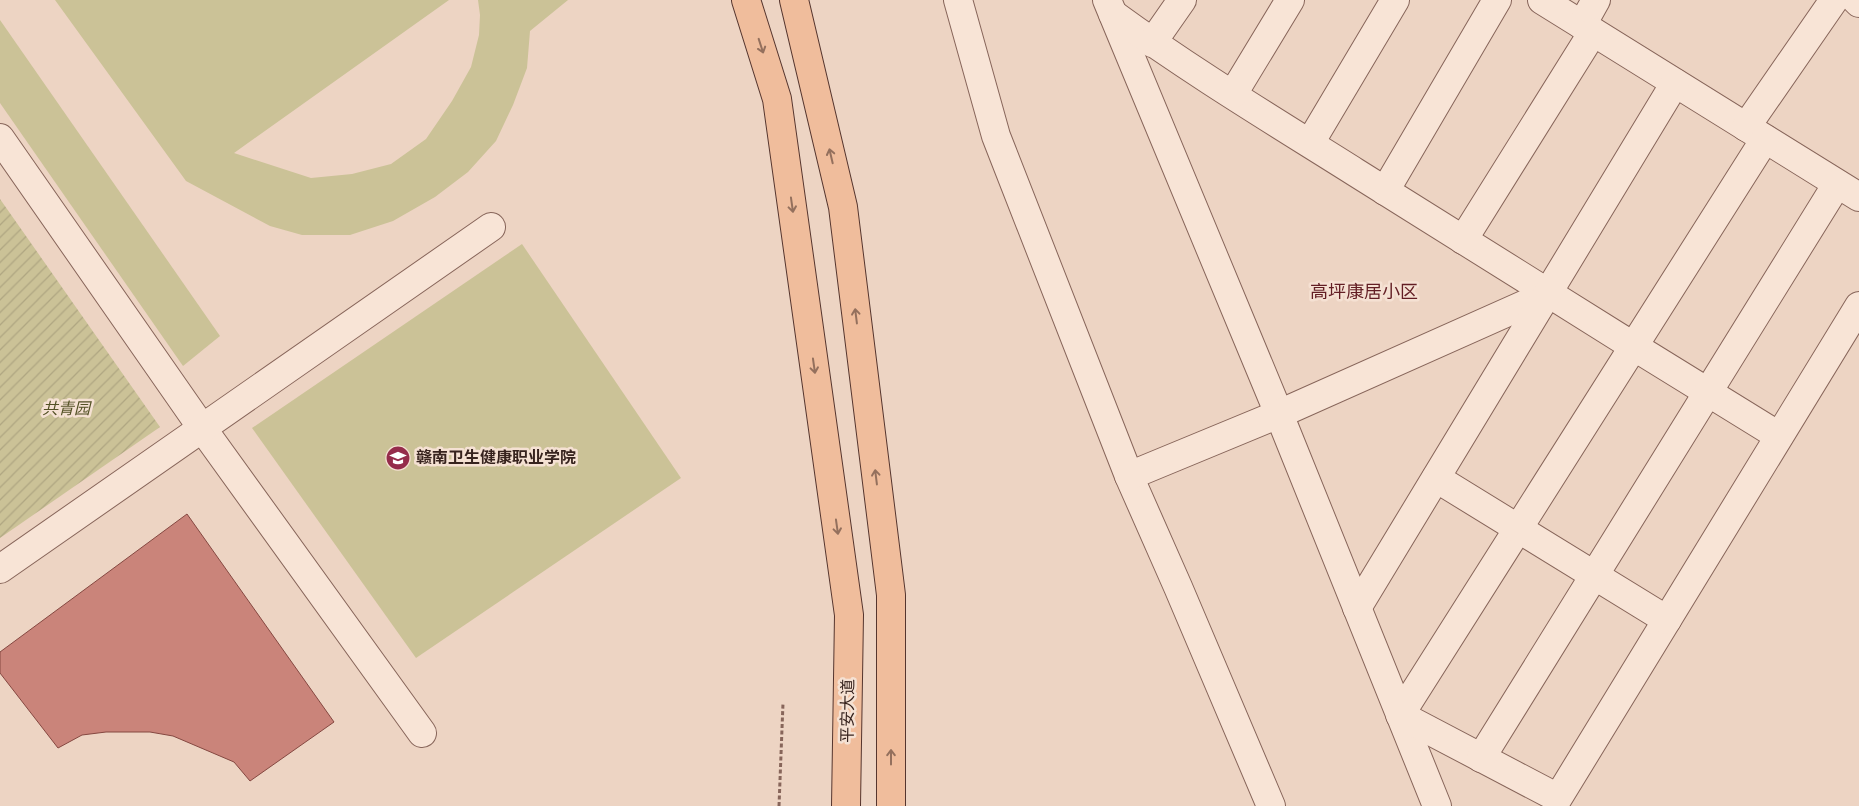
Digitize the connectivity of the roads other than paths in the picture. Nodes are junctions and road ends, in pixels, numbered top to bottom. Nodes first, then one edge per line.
1 (746, 0) edge
2 (794, 0) edge
3 (958, 0) edge
4 (1182, 0) edge
5 (1290, 0) edge
6 (1395, 0) edge
7 (1498, 0) edge
8 (1542, 0) edge
9 (1596, 0) edge
10 (1834, 0) edge
11 (1856, 0) edge
12 (1859, 3) edge
13 (1110, 7) edge
14 (1588, 28) junction
15 (1152, 43) junction
16 (1675, 83) junction
17 (1233, 94) junction
18 (1755, 133) junction
19 (0, 138) edge
20 (1310, 143) junction
21 (1848, 190) edge
22 (1385, 191) junction
23 (491, 227) dead end
24 (1463, 240) junction
25 (1548, 294) junction
26 (1859, 306) edge
27 (1633, 347) junction
28 (1708, 392) junction
29 (1279, 414) junction
30 (202, 428) junction
31 (1779, 436) junction
32 (1129, 476) junction
33 (1436, 478) junction
34 (1518, 529) junction
35 (0, 569) edge
36 (1594, 575) junction
37 (1357, 608) junction
38 (1667, 620) junction
39 (1400, 716) junction
40 (422, 733) dead end
41 (1481, 758) junction
42 (846, 806) edge
43 (891, 806) edge
44 (1271, 806) edge
45 (1437, 806) edge

1 -> 42 main road, 平安大道
43 -> 2 main road
3 - 32 street
4 - 15 street
5 - 17 street
6 - 20 street
7 - 22 street
8 - 14 street
9 - 14 street
10 - 18 street
11 - 12 street
13 - 15 street
13 - 29 street
14 - 16 street
14 - 24 street
15 - 17 street
16 - 18 street
16 - 25 street
17 - 20 street
18 - 21 street
18 - 27 street
19 - 30 street
20 - 22 street
21 - 28 street
22 - 24 street
23 - 30 street
24 - 25 street
25 - 27 street
25 - 29 street
25 - 33 street
26 - 31 street
27 - 28 street
27 - 34 street
28 - 31 street
28 - 36 street
29 - 32 street
29 - 37 street
30 - 35 street
30 - 40 street
31 - 38 street
32 - 44 street
33 - 34 street
33 - 37 street
34 - 36 street
34 - 39 street
36 - 38 street
36 - 41 street
37 - 39 street
38 - 41 street
39 - 41 street
39 - 45 street

